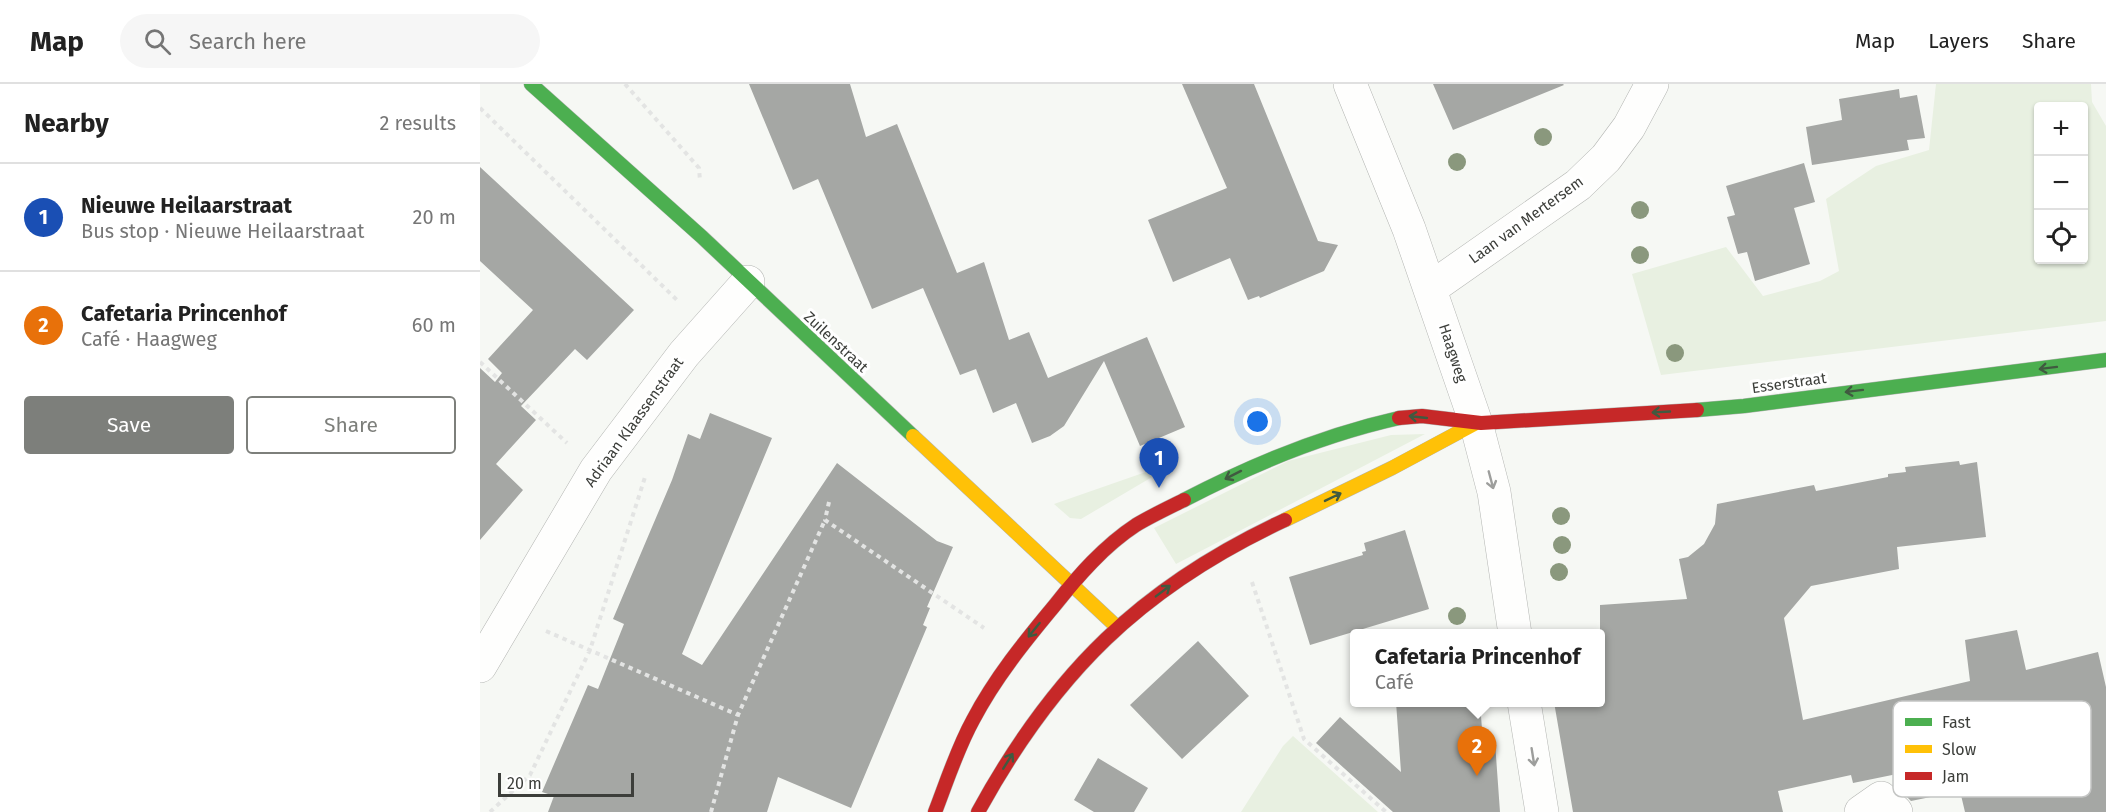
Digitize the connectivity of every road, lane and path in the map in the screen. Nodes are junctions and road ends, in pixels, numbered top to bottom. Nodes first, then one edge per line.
1 (531, 84) edge
2 (625, 84) edge
3 (1350, 84) edge
4 (1652, 84) edge
5 (480, 108) edge
6 (702, 237) junction
7 (748, 282) junction
8 (1431, 288) junction
9 (706, 329) junction
10 (2106, 360) edge
11 (480, 362) edge
12 (1476, 423) junction
13 (648, 468) dead end
14 (596, 470) junction
15 (829, 502) dead end
16 (825, 520) junction
17 (1239, 542) junction
18 (1071, 584) junction
19 (510, 615) junction
20 (1117, 627) junction
21 (1514, 629) edge
22 (590, 650) junction
23 (1017, 650) junction
24 (480, 666) edge
25 (1525, 707) edge
26 (738, 715) junction
27 (490, 812) edge
28 (711, 812) edge
29 (935, 812) edge
30 (978, 812) edge
31 (1386, 812) edge
32 (1542, 812) edge
33 (1861, 812) edge
34 (1896, 812) edge

1 - 6 street, Zuilenstraat
2 - 6 path
3 - 8 street, Haagweg
4 - 8 street, Laan van Mertersem
5 - 9 path
6 - 7 street, Zuilenstraat
7 - 9 street, Adriaan Klaassenstraat
7 - 18 street, Zuilenstraat
8 - 12 street, Haagweg
9 - 14 street, Adriaan Klaassenstraat
10 -> 12 street, Esserstraat
11 - 14 path
17 -> 12 street
12 -> 18 street, Esserstraat
12 -> 21 street, Haagweg
13 - 22 path
14 - 19 street, Adriaan Klaassenstraat
15 - 16 path
16 - 23 path
16 - 26 path
20 -> 17 street
17 - 31 path
18 - 20 street, Zuilenstraat
18 -> 23 street, Esserstraat
19 - 22 path
19 - 24 street, Adriaan Klaassenstraat
30 -> 20 street
22 - 26 path
22 - 27 path
23 - 29 street, Esserstraat
25 -> 32 street
26 - 28 path
33 - 34 street

